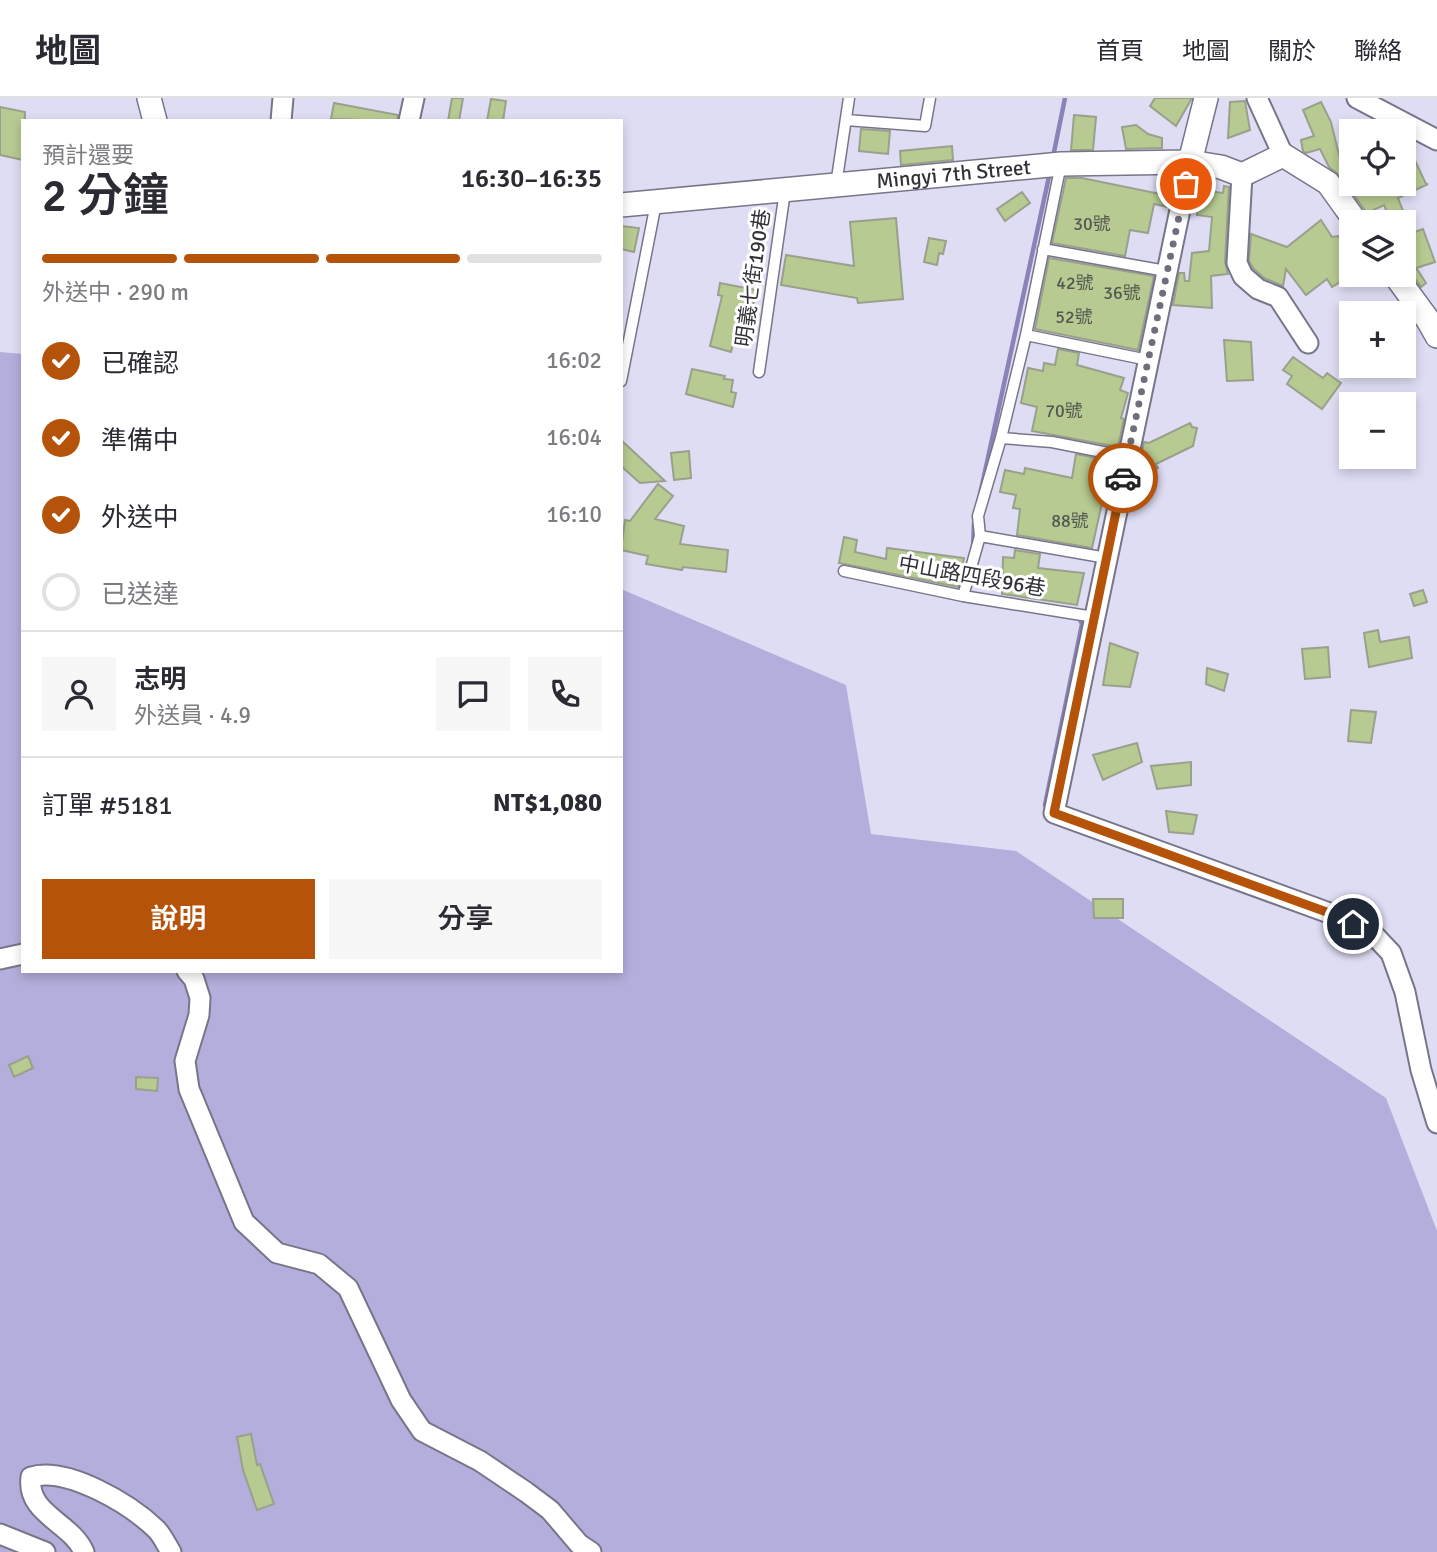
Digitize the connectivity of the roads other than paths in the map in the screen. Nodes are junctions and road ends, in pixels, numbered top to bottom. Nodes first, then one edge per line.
1 (149, 98) edge
2 (283, 98) edge
3 (414, 98) edge
4 (849, 98) edge
5 (930, 98) edge
6 (1206, 98) edge
7 (1257, 98) edge
8 (1357, 98) edge
9 (154, 119) edge
10 (281, 119) edge
11 (409, 119) edge
12 (846, 120) junction
13 (1437, 140) edge
14 (1283, 155) junction
15 (1190, 162) junction
16 (1054, 165) junction
17 (1242, 175) junction
18 (835, 186) junction
19 (785, 191) junction
20 (656, 202) junction
21 (623, 205) edge
22 (1347, 210) edge
23 (1043, 249) junction
24 (1166, 271) junction
25 (1404, 287) edge
26 (1026, 335) junction
27 (1437, 336) edge
28 (625, 341) edge
29 (1308, 343) dead end
30 (1148, 360) junction
31 (623, 361) edge
32 (759, 372) dead end
33 (1001, 438) junction
34 (1128, 457) junction
35 (980, 536) junction
36 (1107, 558) junction
37 (844, 571) dead end
38 (963, 596) junction
39 (1094, 617) junction
40 (21, 954) edge
41 (0, 959) edge
42 (189, 973) edge
43 (1437, 1123) edge
44 (0, 1534) edge
45 (45, 1552) edge
46 (85, 1552) edge
47 (171, 1552) edge
48 (590, 1552) edge

1 - 9 street
2 - 10 street
3 - 11 street
4 - 12 lane
5 - 12 lane
6 - 15 street
7 - 14 street
8 - 13 street
12 - 18 lane
14 - 17 street
14 - 22 street
15 - 16 street, Mingyi 7th Street
15 - 17 street, Mingyi 7th Street
15 - 24 street
16 - 18 street, Mingyi 7th Street
16 - 23 lane
17 - 29 street
18 - 19 street, Mingyi 7th Street
19 - 20 street, Mingyi 7th Street
19 - 32 lane, 明義七街190巷
20 - 21 street, Mingyi 7th Street
20 - 28 lane
23 - 24 lane
23 - 26 lane
24 - 30 street
25 - 27 street
26 - 30 lane
26 - 33 lane
28 - 31 lane
30 - 34 street
33 - 34 lane
33 - 35 lane
34 - 36 street
35 - 36 lane
35 - 38 lane
36 - 39 street
37 - 38 lane, 中山路四段96巷
38 - 39 lane, 中山路四段96巷
39 - 43 street
40 - 41 street
42 - 48 street
44 - 45 street
46 - 47 street

